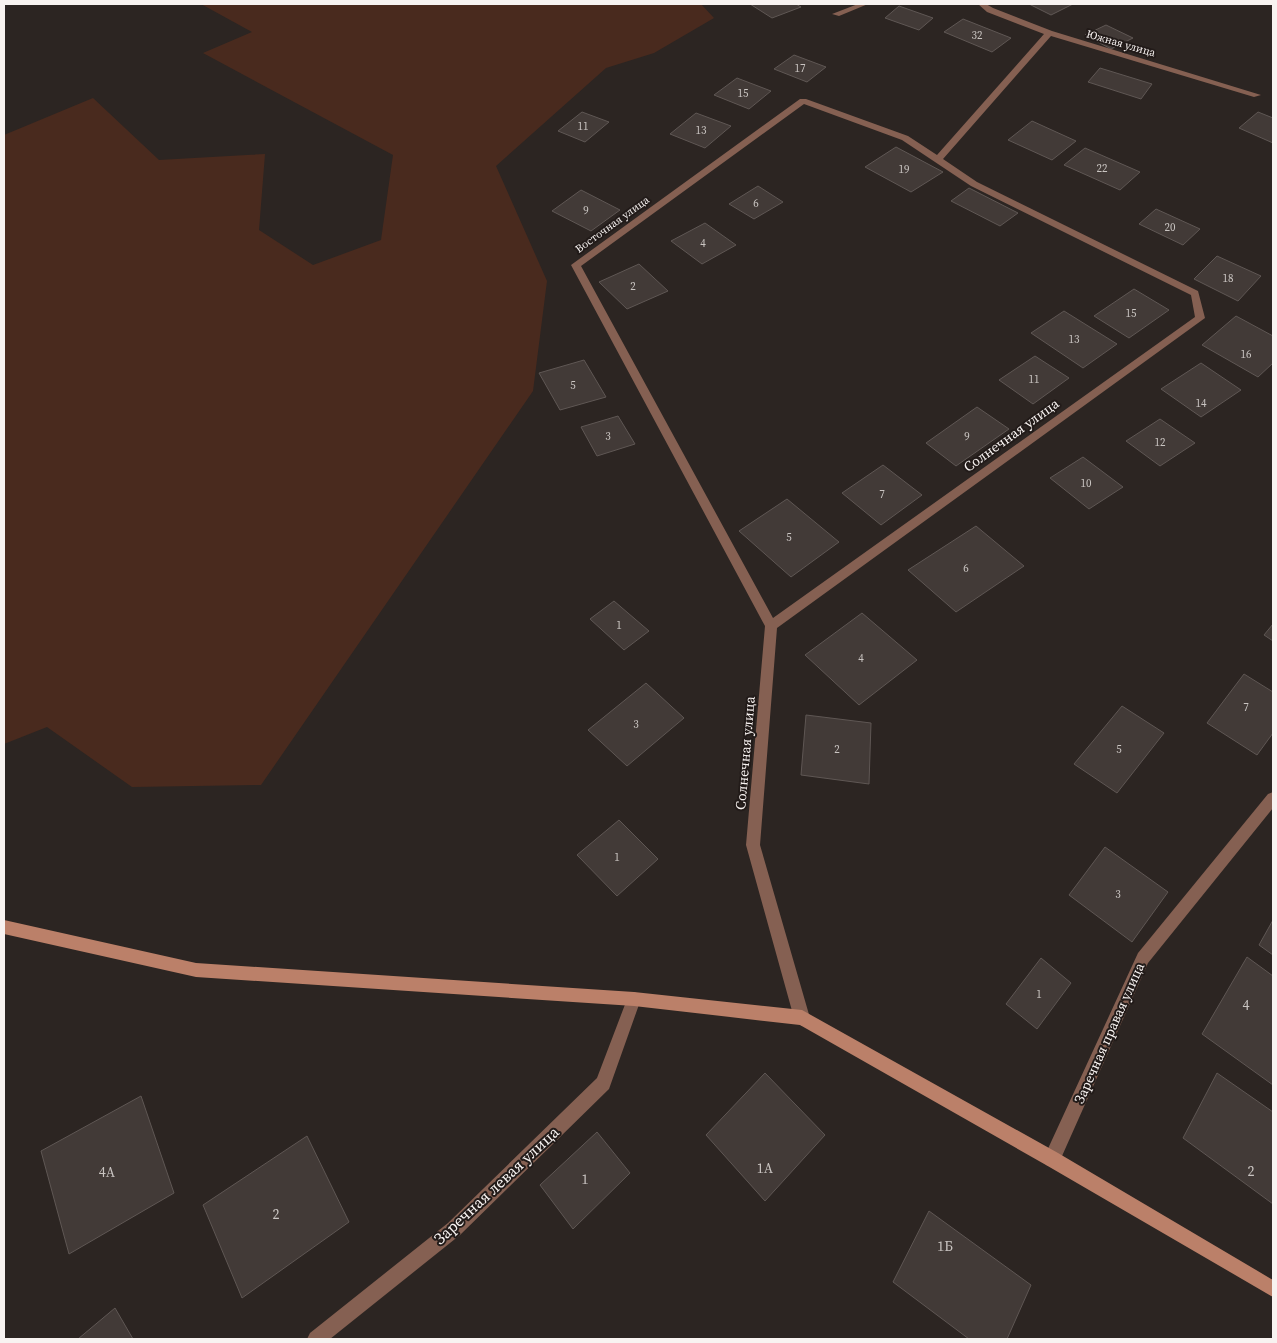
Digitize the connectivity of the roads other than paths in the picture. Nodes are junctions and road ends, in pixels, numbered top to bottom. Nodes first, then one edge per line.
1 (864, 4) edge
2 (982, 4) edge
3 (836, 14) dead end
4 (1049, 33) junction
5 (1257, 95) dead end
6 (938, 159) junction
7 (771, 626) junction
8 (1273, 798) edge
9 (4, 927) edge
10 (634, 999) junction
11 (802, 1018) junction
12 (1052, 1159) junction
13 (1273, 1289) edge
14 (316, 1339) edge

1 - 3 street
2 - 4 street, Южная улица
4 - 5 street, Южная улица
4 - 6 street
6 - 7 street, Восточная улица
6 - 7 street, Солнечная улица
7 - 11 street, Солнечная улица
8 - 12 street, Заречная правая улица
9 - 10 main road
10 - 11 main road
10 - 14 street, Заречная левая улица
11 - 12 main road
12 - 13 main road

